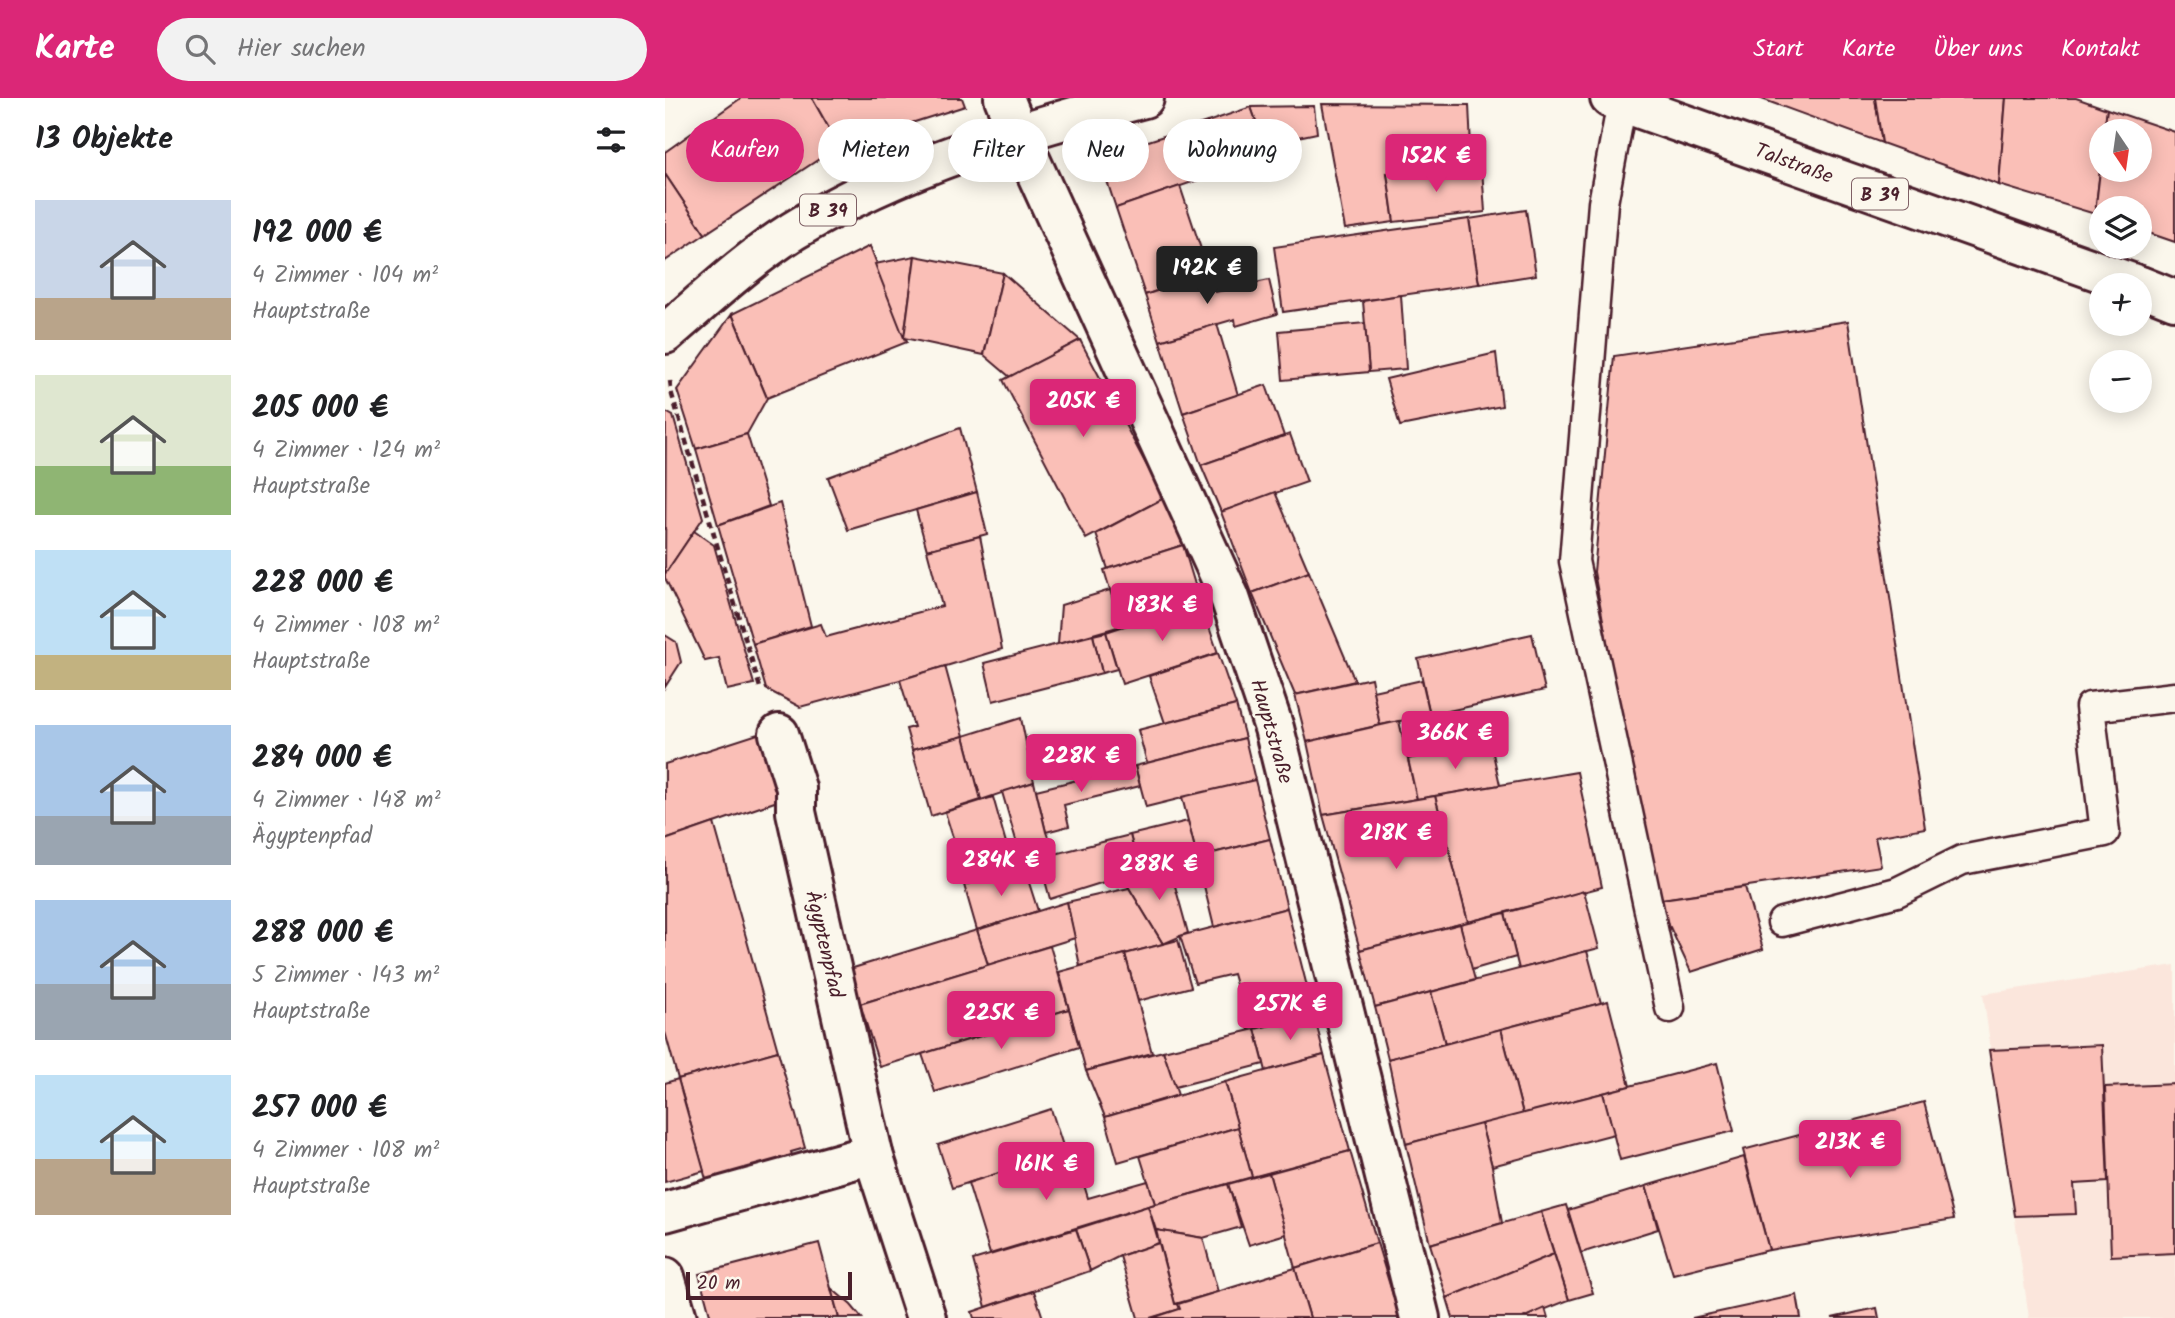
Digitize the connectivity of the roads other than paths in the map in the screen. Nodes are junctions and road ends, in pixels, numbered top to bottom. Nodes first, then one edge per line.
1 (1004, 98) edge
2 (1144, 98) edge
3 (1616, 100) edge
4 (1013, 119) edge
5 (1048, 126) edge
6 (948, 158) edge
7 (1040, 182) edge
8 (2160, 294) edge
9 (665, 334) edge
10 (2175, 697) edge
11 (779, 734) dead end
12 (1782, 922) dead end
13 (1670, 1008) dead end
14 (873, 1154) junction
15 (665, 1212) edge
16 (665, 1276) edge
17 (677, 1318) edge
18 (926, 1318) edge
19 (1420, 1318) edge

1 - 4 street, Hauptstraße
2 - 5 street, B 39
3 - 8 street, Talstraße / B 39
3 - 13 lane
6 - 9 street, B 39
7 - 19 street, Hauptstraße
10 - 12 lane
11 - 14 street, Ägyptenpfad
14 - 15 street
14 - 18 street, Ägyptenpfad
16 - 17 street

